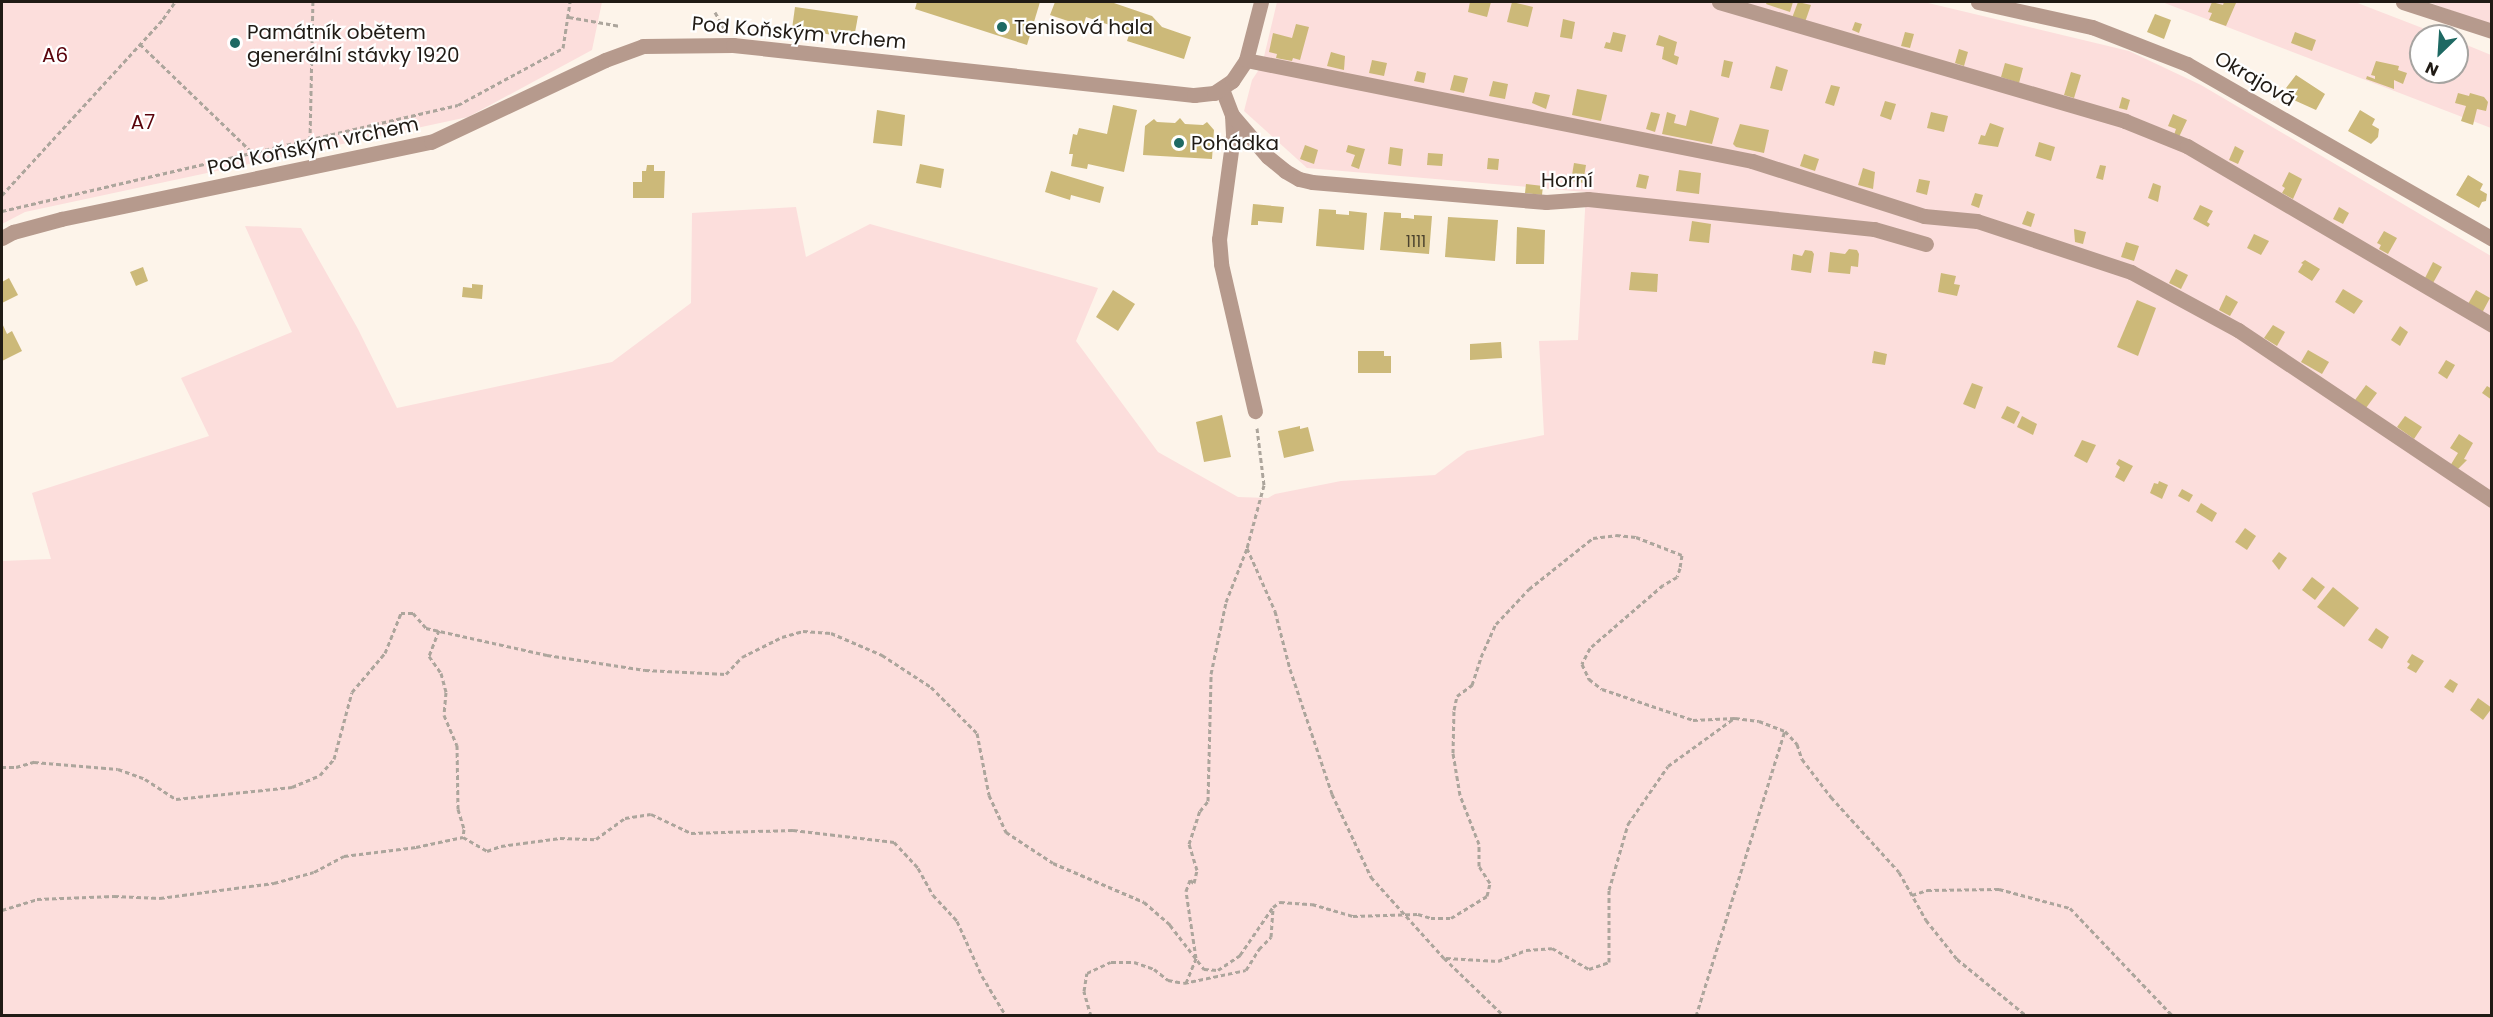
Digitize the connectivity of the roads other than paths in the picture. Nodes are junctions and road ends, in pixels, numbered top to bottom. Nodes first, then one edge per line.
1 (1261, 2) edge
2 (1719, 2) edge
3 (1978, 2) edge
4 (2403, 2) edge
5 (2492, 31) edge
6 (1246, 60) junction
7 (1222, 89) junction
8 (1232, 115) junction
9 (2, 238) edge
10 (2492, 239) edge
11 (1926, 244) dead end
12 (2492, 326) edge
13 (1255, 411) road end
14 (2492, 500) edge

1 - 6 street
2 - 12 street
3 - 10 street, Okrajová
4 - 5 street
6 - 7 street
6 - 14 street
7 - 8 street
7 - 9 street, Pod Koňským vrchem
8 - 11 street, Horní
8 - 13 street

